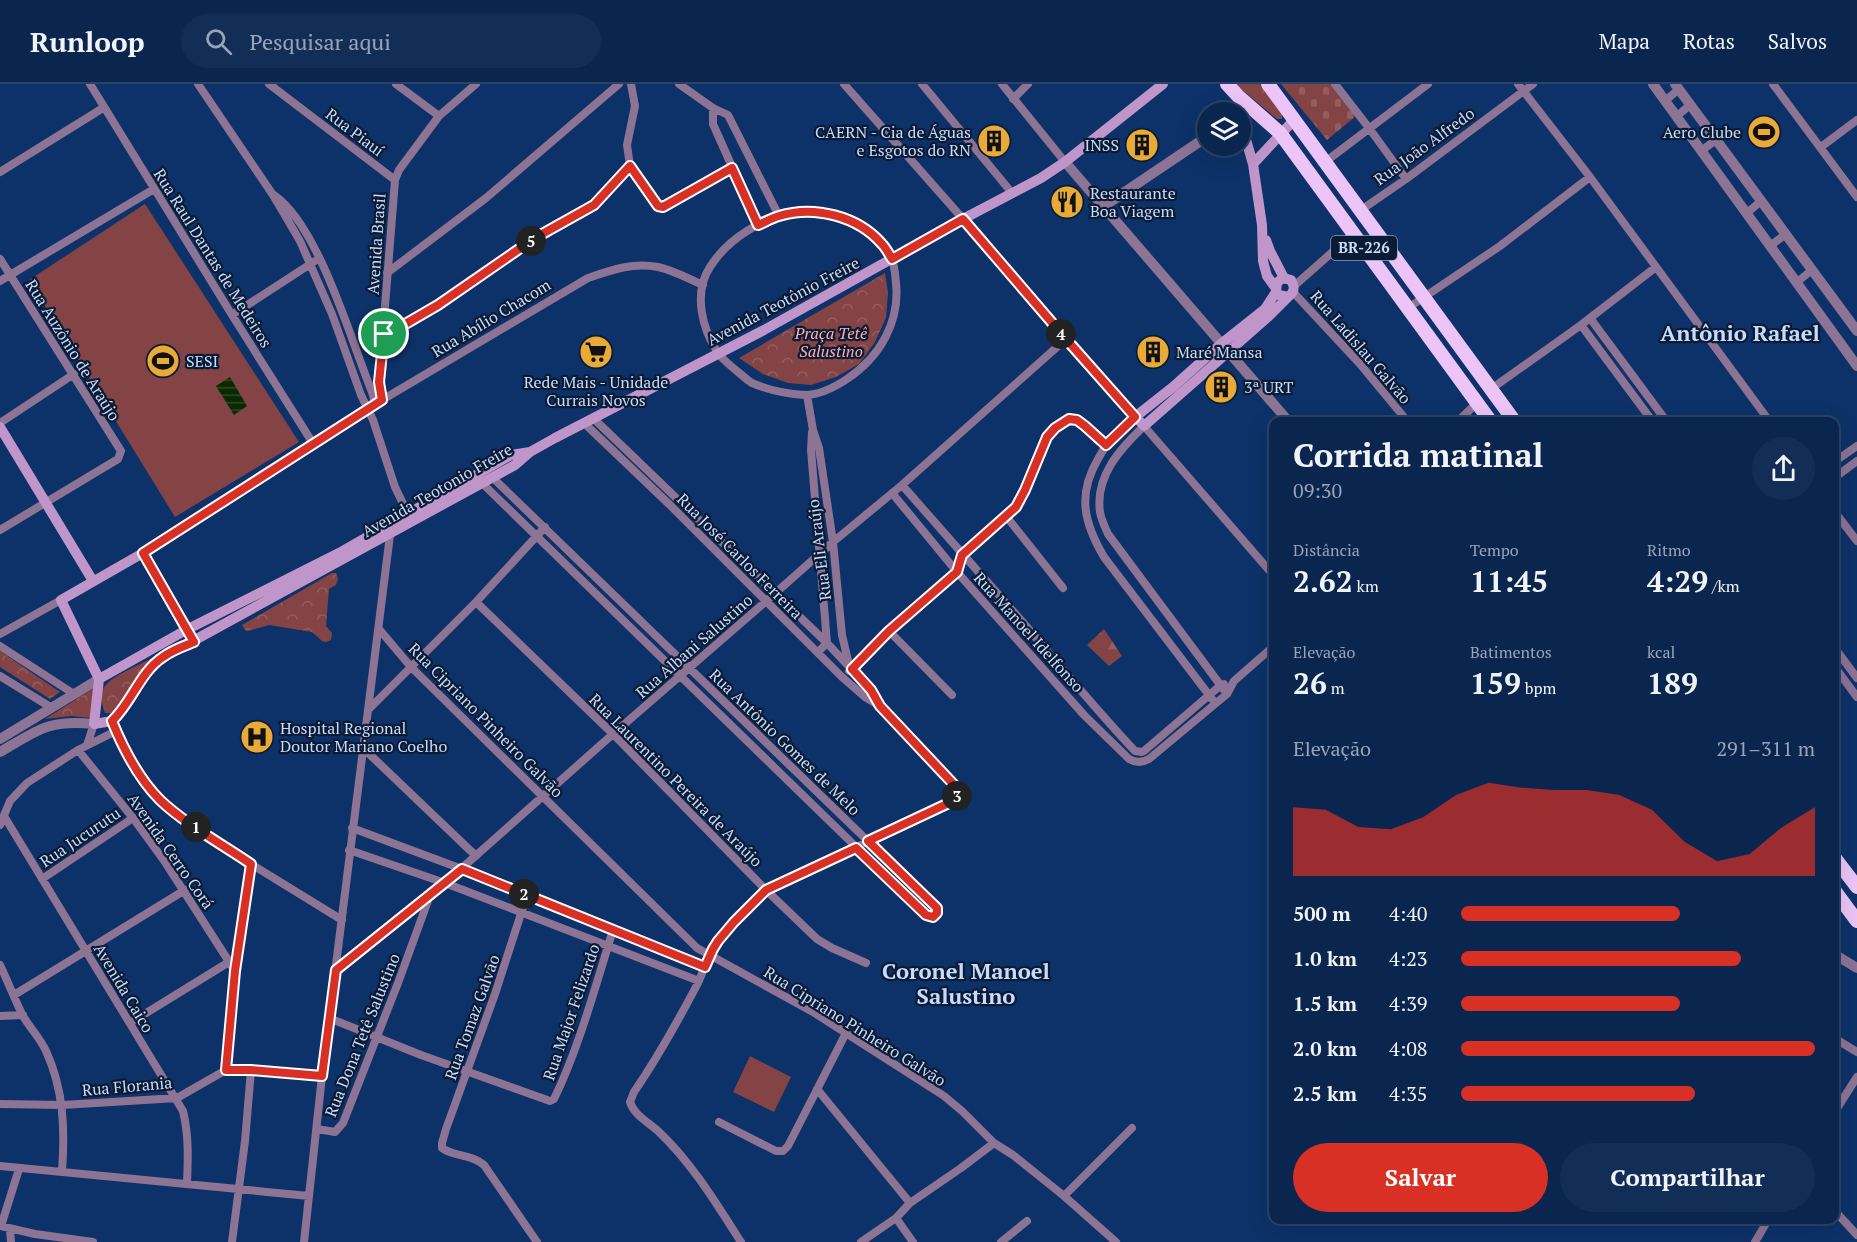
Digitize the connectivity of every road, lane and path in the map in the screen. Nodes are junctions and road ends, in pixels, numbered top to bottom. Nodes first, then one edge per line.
1 (90, 84) edge
2 (198, 84) edge
3 (269, 84) edge
4 (396, 84) edge
5 (476, 84) edge
6 (631, 84) edge
7 (679, 84) edge
8 (844, 84) edge
9 (922, 84) edge
10 (1002, 84) edge
11 (1028, 84) edge
12 (1163, 84) edge
13 (1227, 84) edge
14 (1269, 84) edge
15 (1335, 84) edge
16 (1428, 84) edge
17 (1518, 84) edge
18 (1533, 84) edge
19 (1653, 84) edge
20 (1773, 84) edge
21 (617, 85) edge
22 (1677, 87) edge
23 (1524, 90) junction
24 (1013, 99) junction
25 (1665, 101) junction
26 (1239, 102) edge
27 (1690, 105) junction
28 (104, 108) junction
29 (713, 108) junction
30 (1251, 114) edge
31 (439, 116) junction
32 (1677, 116) junction
33 (1294, 120) junction
34 (1857, 120) edge
35 (1369, 128) junction
36 (1280, 134) junction
37 (1716, 140) junction
38 (1197, 143) edge
39 (1821, 147) junction
40 (1701, 151) junction
41 (1251, 156) edge
42 (1065, 162) junction
43 (1325, 162) junction
44 (1253, 164) junction
45 (630, 166) junction
46 (732, 168) junction
47 (0, 172) edge
48 (1590, 177) junction
49 (1406, 179) junction
50 (395, 180) junction
51 (154, 189) junction
52 (1012, 193) junction
53 (1857, 197) edge
54 (1761, 201) junction
55 (1104, 206) junction
56 (1361, 210) junction
57 (1746, 213) junction
58 (779, 216) junction
59 (963, 219) junction
60 (758, 225) junction
61 (1262, 225) junction
62 (300, 232) junction
63 (1353, 233) junction
64 (1786, 234) junction
65 (1770, 246) junction
66 (0, 259) edge
67 (319, 259) junction
68 (892, 259) junction
69 (311, 264) junction
70 (1656, 267) junction
71 (1812, 270) junction
72 (387, 273) junction
73 (10, 275) junction
74 (1284, 278) junction
75 (0, 281) edge
76 (1797, 282) junction
77 (703, 285) junction
78 (1276, 289) junction
79 (1292, 291) junction
80 (1424, 297) junction
81 (1408, 308) junction
82 (340, 310) junction
83 (332, 314) junction
84 (232, 315) junction
85 (1590, 318) junction
86 (1581, 325) junction
87 (1857, 331) edge
88 (384, 334) junction
89 (1066, 339) junction
90 (1225, 347) junction
91 (719, 353) junction
92 (1857, 366) edge
93 (74, 374) junction
94 (1491, 389) junction
95 (807, 395) junction
96 (379, 402) junction
97 (1477, 403) junction
98 (368, 409) junction
99 (1135, 417) junction
100 (1285, 417) edge
101 (1404, 417) edge
102 (1462, 417) edge
103 (1487, 417) edge
104 (1511, 417) edge
105 (1649, 417) edge
106 (1663, 417) edge
107 (1766, 417) edge
108 (373, 420) junction
109 (589, 420) junction
110 (0, 425) edge
111 (1144, 426) junction
112 (813, 430) junction
113 (314, 445) junction
114 (1106, 445) junction
115 (1857, 446) edge
116 (530, 452) junction
117 (1839, 459) edge
118 (1857, 461) edge
119 (1839, 474) edge
120 (492, 477) junction
121 (482, 483) junction
122 (902, 484) junction
123 (892, 493) junction
124 (47, 502) junction
125 (408, 514) junction
126 (1006, 516) junction
127 (1839, 518) edge
128 (545, 527) junction
129 (0, 530) edge
130 (390, 535) junction
131 (536, 537) junction
132 (1857, 541) edge
133 (833, 542) junction
134 (143, 553) junction
135 (820, 553) junction
136 (962, 555) junction
137 (958, 568) junction
138 (1269, 570) edge
139 (599, 579) junction
140 (93, 581) junction
141 (1062, 588) dead end
142 (590, 589) junction
143 (776, 593) junction
144 (61, 600) junction
145 (767, 601) junction
146 (476, 602) junction
147 (635, 614) junction
148 (625, 624) junction
149 (379, 629) junction
150 (186, 630) junction
151 (889, 631) junction
152 (0, 634) edge
153 (194, 642) junction
154 (827, 643) junction
155 (0, 645) edge
156 (1269, 650) edge
157 (818, 652) junction
158 (1839, 654) edge
159 (411, 667) junction
160 (690, 667) junction
161 (850, 668) junction
162 (1839, 673) edge
163 (0, 676) edge
164 (679, 676) junction
165 (842, 677) junction
166 (1857, 678) edge
167 (99, 680) junction
168 (1234, 681) junction
169 (1221, 686) junction
170 (74, 694) junction
171 (1227, 694) junction
172 (951, 695) dead end
173 (1209, 696) junction
174 (1857, 697) edge
175 (1216, 704) junction
176 (880, 706) junction
177 (52, 708) junction
178 (731, 708) junction
179 (368, 710) junction
180 (722, 717) junction
181 (1109, 723) junction
182 (94, 724) junction
183 (114, 726) junction
184 (1102, 732) junction
185 (613, 734) junction
186 (0, 740) edge
187 (87, 745) junction
188 (364, 749) junction
189 (773, 749) junction
190 (78, 750) junction
191 (0, 752) edge
192 (764, 758) junction
193 (814, 789) junction
194 (544, 796) junction
195 (805, 798) junction
196 (4, 816) junction
197 (133, 818) junction
198 (0, 825) edge
199 (352, 828) junction
200 (868, 841) junction
201 (856, 848) junction
202 (349, 850) junction
203 (476, 856) junction
204 (1839, 863) edge
205 (251, 864) junction
206 (462, 869) junction
207 (42, 879) junction
208 (445, 883) junction
209 (1857, 887) edge
210 (185, 890) junction
211 (766, 890) junction
212 (527, 895) junction
213 (429, 896) junction
214 (1839, 897) edge
215 (521, 913) junction
216 (342, 920) junction
217 (1857, 921) edge
218 (613, 930) junction
219 (608, 945) junction
220 (86, 950) junction
221 (710, 956) junction
222 (1839, 957) edge
223 (229, 962) junction
224 (866, 963) dead end
225 (0, 965) edge
226 (705, 967) junction
227 (1857, 968) edge
228 (336, 970) junction
229 (235, 971) junction
230 (699, 981) junction
231 (14, 994) junction
232 (0, 1016) edge
233 (23, 1016) junction
234 (329, 1018) junction
235 (130, 1023) junction
236 (846, 1033) junction
237 (376, 1036) junction
238 (1839, 1041) edge
239 (1857, 1052) edge
240 (226, 1070) junction
241 (251, 1070) junction
242 (466, 1072) junction
243 (322, 1076) junction
244 (1857, 1077) edge
245 (817, 1089) junction
246 (177, 1098) junction
247 (0, 1104) edge
248 (63, 1105) junction
249 (1839, 1105) edge
250 (719, 1122) dead end
251 (1132, 1128) dead end
252 (317, 1129) junction
253 (994, 1143) junction
254 (0, 1166) edge
255 (19, 1169) junction
256 (62, 1172) junction
257 (188, 1184) junction
258 (239, 1190) junction
259 (309, 1196) junction
260 (1064, 1196) junction
261 (910, 1203) junction
262 (1839, 1215) edge
263 (896, 1218) junction
264 (1027, 1221) dead end
265 (1766, 1224) edge
266 (0, 1226) edge
267 (10, 1229) junction
268 (1857, 1234) edge
269 (11, 1242) edge
270 (88, 1242) edge
271 (232, 1242) edge
272 (304, 1242) edge
273 (537, 1242) edge
274 (741, 1242) edge
275 (861, 1242) edge
276 (913, 1242) edge
277 (1001, 1242) edge
278 (1116, 1242) edge
279 (1755, 1242) edge

1 - 28 street, Rua Raul Dantas de Medeiros
2 - 62 street
3 - 50 street, Rua Piauí
4 - 31 street
5 - 31 street, Avenida Brasil
6 - 45 street
7 - 29 street
8 - 59 street
9 - 52 street
10 - 24 street
11 - 24 street
12 - 42 main road, Avenida Teotônio Freire
13 - 26 highway, BR-226
14 - 33 highway, BR-226
15 - 35 street
16 - 35 street
17 - 23 street
18 - 23 street, Rua João Alfredo
19 - 25 street
20 - 39 street
21 - 72 street
22 - 25 street
22 - 27 street
23 - 48 street
23 - 49 street, Rua João Alfredo
24 - 42 street
25 - 32 street
27 - 32 street
27 - 37 street
28 - 47 street
28 - 51 street, Rua Raul Dantas de Medeiros
29 - 46 street
29 - 58 street
30 - 36 highway, BR-226
31 - 50 street, Avenida Brasil
32 - 40 street
33 - 36 main road
33 - 43 highway, BR-226
34 - 39 street
35 - 43 street
35 - 49 street
36 - 44 main road
36 - 63 highway, BR-226
37 - 40 street
37 - 54 street
38 - 55 street
39 - 53 street
40 - 57 street
41 - 44 main road
42 - 52 main road, Avenida Teotônio Freire
42 - 55 street
43 - 56 highway, BR-226
44 - 61 main road
45 - 46 street
45 - 88 street
46 - 60 street
48 - 70 street
48 - 80 street
49 - 56 street, Rua João Alfredo
50 - 72 street, Avenida Brasil
51 - 73 street
51 - 84 street, Rua Raul Dantas de Medeiros
52 - 59 main road, Avenida Teotônio Freire
54 - 57 street
54 - 64 street
55 - 90 street
56 - 80 highway, BR-226
57 - 65 street
58 - 60 street
58 - 68 street
59 - 68 main road, Avenida Teotônio Freire
59 - 89 main road
60 - 77 street
61 - 74 main road
61 - 78 main road
62 - 67 street
62 - 69 street, Avenida Brasil
63 - 79 street
63 - 81 highway, BR-226
64 - 65 street
64 - 71 street
65 - 76 street
66 - 73 street, Rua Auzônio de Araújo
67 - 69 street
67 - 82 street
68 - 91 main road, Avenida Teotônio Freire
68 - 95 street
69 - 83 street, Avenida Brasil
69 - 84 street
70 - 85 street
70 - 107 street
71 - 76 street
71 - 87 street
72 - 88 street, Avenida Brasil
73 - 75 street
73 - 93 street, Rua Auzônio de Araújo
74 - 78 main road
74 - 79 main road
76 - 92 street
77 - 91 street
77 - 96 street, Rua Abílio Chacom
78 - 79 main road
78 - 90 main road
79 - 90 main road
79 - 101 street, Rua Ladislau Galvão
80 - 81 street
80 - 94 highway, BR-226
81 - 97 highway, BR-226
82 - 83 street
82 - 96 street
83 - 98 street, Avenida Brasil
84 - 113 street, Rua Raul Dantas de Medeiros
85 - 86 street
85 - 106 street
86 - 94 street
86 - 105 street
88 - 96 street, Avenida Brasil
89 - 99 main road
89 - 122 street, Rua Albani Salustino
90 - 99 main road
90 - 100 street
90 - 111 main road
91 - 95 street
91 - 109 main road, Avenida Teotônio Freire
93 - 110 street
93 - 124 street, Rua Auzônio de Araújo
94 - 104 highway, BR-226
95 - 112 street, Rua Eli Araújo
96 - 98 street, Rua Abílio Chacom
96 - 108 street, Avenida Brasil
97 - 102 street
97 - 103 highway, BR-226
98 - 108 street, Avenida Brasil
98 - 113 street, Rua Abílio Chacom
99 - 111 main road
99 - 114 street
108 - 125 street, Avenida Brasil
109 - 116 main road, Avenida Teotônio Freire
109 - 143 street, Rua José Carlos Ferreira
109 - 145 street, Rua José Carlos Ferreira
110 - 124 main road
111 - 138 street
111 - 169 street
112 - 133 street, Rua Eli Araújo
112 - 135 street, Rua Eli Araújo
113 - 134 street, Rua Abílio Chacom
114 - 126 street
114 - 173 street
115 - 117 street
116 - 120 main road, Avenida Teotonio Freire
116 - 125 main road, Avenida Teotonio Freire
118 - 119 street
120 - 121 main road, Avenida Teotonio Freire
120 - 128 street, Rua Antônio Gomes de Melo
121 - 130 main road, Avenida Teotonio Freire
121 - 131 street, Rua Antônio Gomes de Melo
122 - 123 street, Rua Albani Salustino
122 - 136 street, Rua Manoel Idelfonso
123 - 133 street, Rua Albani Salustino
123 - 137 street, Rua Manoel Idelfonso
124 - 129 street
124 - 140 main road
125 - 150 main road, Avenida Teotonio Freire
126 - 136 street
126 - 141 street
127 - 132 street
128 - 131 street
128 - 139 street, Rua Antônio Gomes de Melo
130 - 149 street
130 - 153 main road, Avenida Teotonio Freire
131 - 142 street, Rua Antônio Gomes de Melo
131 - 146 street
133 - 135 street, Rua Albani Salustino
133 - 161 street, Rua Eli Araújo
134 - 140 main road, Rua Abílio Chacom
134 - 150 main road
135 - 143 street, Rua Albani Salustino
135 - 154 street, Rua Eli Araújo
136 - 137 street
136 - 181 street, Rua Manoel Idelfonso
137 - 151 street
137 - 184 street, Rua Manoel Idelfonso
139 - 142 street
139 - 147 street, Rua Antônio Gomes de Melo
140 - 144 main road, Rua Abílio Chacom
142 - 148 street, Rua Antônio Gomes de Melo
143 - 145 street, Rua Albani Salustino
143 - 154 street, Rua José Carlos Ferreira
144 - 152 street, Rua Abílio Chacom
144 - 167 main road
145 - 157 street, Rua José Carlos Ferreira
145 - 160 street, Rua Albani Salustino
146 - 159 street
146 - 185 street, Rua Laurentino Pereira de Araújo
147 - 148 street
147 - 160 street, Rua Antônio Gomes de Melo
148 - 164 street, Rua Antônio Gomes de Melo
149 - 159 street, Rua Cipriano Pinheiro Galvão
149 - 179 street
150 - 153 street
150 - 167 main road, Avenida Teotonio Freire
151 - 161 street
151 - 172 street
153 - 183 main road, Avenida Teotonio Freire
154 - 157 street
154 - 161 street, Rua José Carlos Ferreira
155 - 170 street
156 - 168 street
157 - 165 street, Rua José Carlos Ferreira
158 - 166 street
159 - 179 street
159 - 194 street, Rua Cipriano Pinheiro Galvão
160 - 164 street, Rua Albani Salustino
160 - 178 street, Rua Antônio Gomes de Melo
161 - 165 street
161 - 176 street, Rua José Carlos Ferreira
162 - 174 street
163 - 177 street
164 - 180 street, Rua Antônio Gomes de Melo
164 - 185 street, Rua Albani Salustino
165 - 176 street, Rua José Carlos Ferreira
167 - 170 street, Avenida Teotonio Freire
167 - 182 main road
168 - 169 street
168 - 171 street
169 - 171 street
169 - 173 street
170 - 177 street, Avenida Teotonio Freire
171 - 175 street
173 - 175 street
173 - 181 street, Rua Manoel Idelfonso
175 - 184 street, Rua Manoel Idelfonso
176 - 200 street, Rua José Carlos Ferreira
177 - 186 street, Avenida Teotonio Freire
178 - 180 street
178 - 189 street, Rua Antônio Gomes de Melo
179 - 188 street
180 - 192 street, Rua Antônio Gomes de Melo
181 - 184 street
182 - 183 main road
182 - 187 street
182 - 191 street
183 - 187 street
183 - 205 street
185 - 194 street, Rua Albani Salustino
185 - 211 street, Rua Laurentino Pereira de Araújo
187 - 190 street
188 - 199 street
188 - 203 street
189 - 192 street
189 - 193 street, Rua Antônio Gomes de Melo
190 - 196 street
190 - 197 street, Avenida Cerro Corá
192 - 195 street, Rua Antônio Gomes de Melo
193 - 195 street
193 - 200 street, Rua Antônio Gomes de Melo
194 - 203 street, Rua Albani Salustino
194 - 221 street, Rua Cipriano Pinheiro Galvão
195 - 201 street, Rua Antônio Gomes de Melo
196 - 198 street
196 - 207 street, Avenida Caico
197 - 207 street, Rua Jucurutu
197 - 210 street, Avenida Cerro Corá
199 - 202 street
199 - 206 street
200 - 201 street
200 - 201 street, Rua Antônio Gomes de Melo
201 - 211 street
202 - 208 street
202 - 216 street
203 - 206 street, Rua Albani Salustino
204 - 209 highway
205 - 216 street
205 - 229 street
206 - 208 street, Rua Albani Salustino
206 - 212 street
207 - 220 street, Avenida Caico
208 - 213 street, Rua Albani Salustino
208 - 215 street
210 - 220 street
210 - 223 street, Avenida Cerro Corá
211 - 221 street
211 - 224 street, Rua Laurentino Pereira de Araújo
212 - 215 street, Rua Tomaz Galvão
212 - 218 street
213 - 228 street, Rua Albani Salustino
213 - 237 street, Rua Dona Tetê Salustino
214 - 217 highway
215 - 219 street
215 - 242 street, Rua Tomaz Galvão
216 - 228 street
218 - 219 street, Rua Major Felizardo
218 - 226 street
219 - 230 street
219 - 242 street, Rua Major Felizardo
220 - 231 street
220 - 235 street, Avenida Caico
221 - 226 street
221 - 236 street, Rua Cipriano Pinheiro Galvão
222 - 227 street
223 - 229 street, Avenida Cerro Corá
223 - 235 street
225 - 231 street
226 - 230 street
228 - 234 street
229 - 240 street
230 - 274 street
231 - 233 street
232 - 233 street
233 - 248 street
234 - 237 street
234 - 243 street
235 - 246 street, Avenida Caico
236 - 245 street
236 - 253 street, Rua Cipriano Pinheiro Galvão
237 - 242 street
237 - 252 street, Rua Dona Tetê Salustino
238 - 239 street
240 - 241 street, Rua Florania
240 - 246 street, Rua Florania
241 - 243 street, Rua Florania
241 - 258 street
242 - 273 street, Rua Tomaz Galvão
243 - 252 street
244 - 249 street
245 - 250 street
245 - 261 street
246 - 248 street, Rua Florania
246 - 257 street, Avenida Caico
247 - 248 street, Rua Florania
248 - 256 street
251 - 260 street
252 - 259 street
253 - 260 street, Rua Cipriano Pinheiro Galvão
253 - 261 street
254 - 255 street
255 - 256 street
255 - 266 street
256 - 257 street
257 - 258 street
258 - 259 street
258 - 271 street
259 - 272 street
260 - 278 street, Rua Cipriano Pinheiro Galvão
261 - 263 street
262 - 268 street
263 - 275 street
263 - 276 street
264 - 277 street
265 - 279 street
266 - 267 street
267 - 269 street
267 - 270 street

